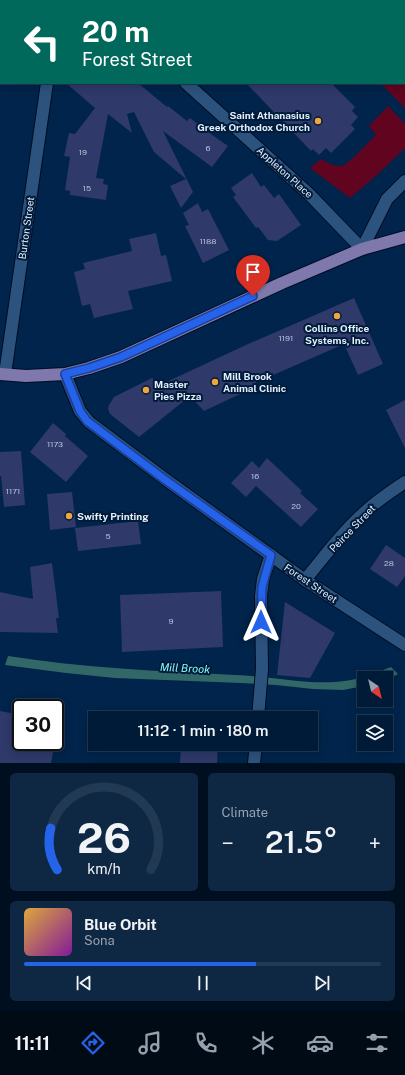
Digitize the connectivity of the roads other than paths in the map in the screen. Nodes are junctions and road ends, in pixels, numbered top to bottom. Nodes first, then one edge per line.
1 (47, 84) edge
2 (187, 84) edge
3 (405, 181) edge
4 (405, 237) edge
5 (362, 249) junction
6 (3, 374) edge
7 (65, 374) junction
8 (405, 482) edge
9 (271, 555) junction
10 (305, 580) junction
11 (405, 645) edge
12 (259, 711) edge
13 (255, 751) edge
14 (254, 763) edge

1 - 6 street, Burton Street
2 - 5 street, Appleton Place
3 - 5 street
4 - 5 main road
5 - 7 main road
6 - 7 main road
7 - 9 street, Forest Street
8 - 10 street, Peirce Street
9 - 10 street, Forest Street
9 - 12 street
10 - 11 street, Forest Street
13 - 14 street

